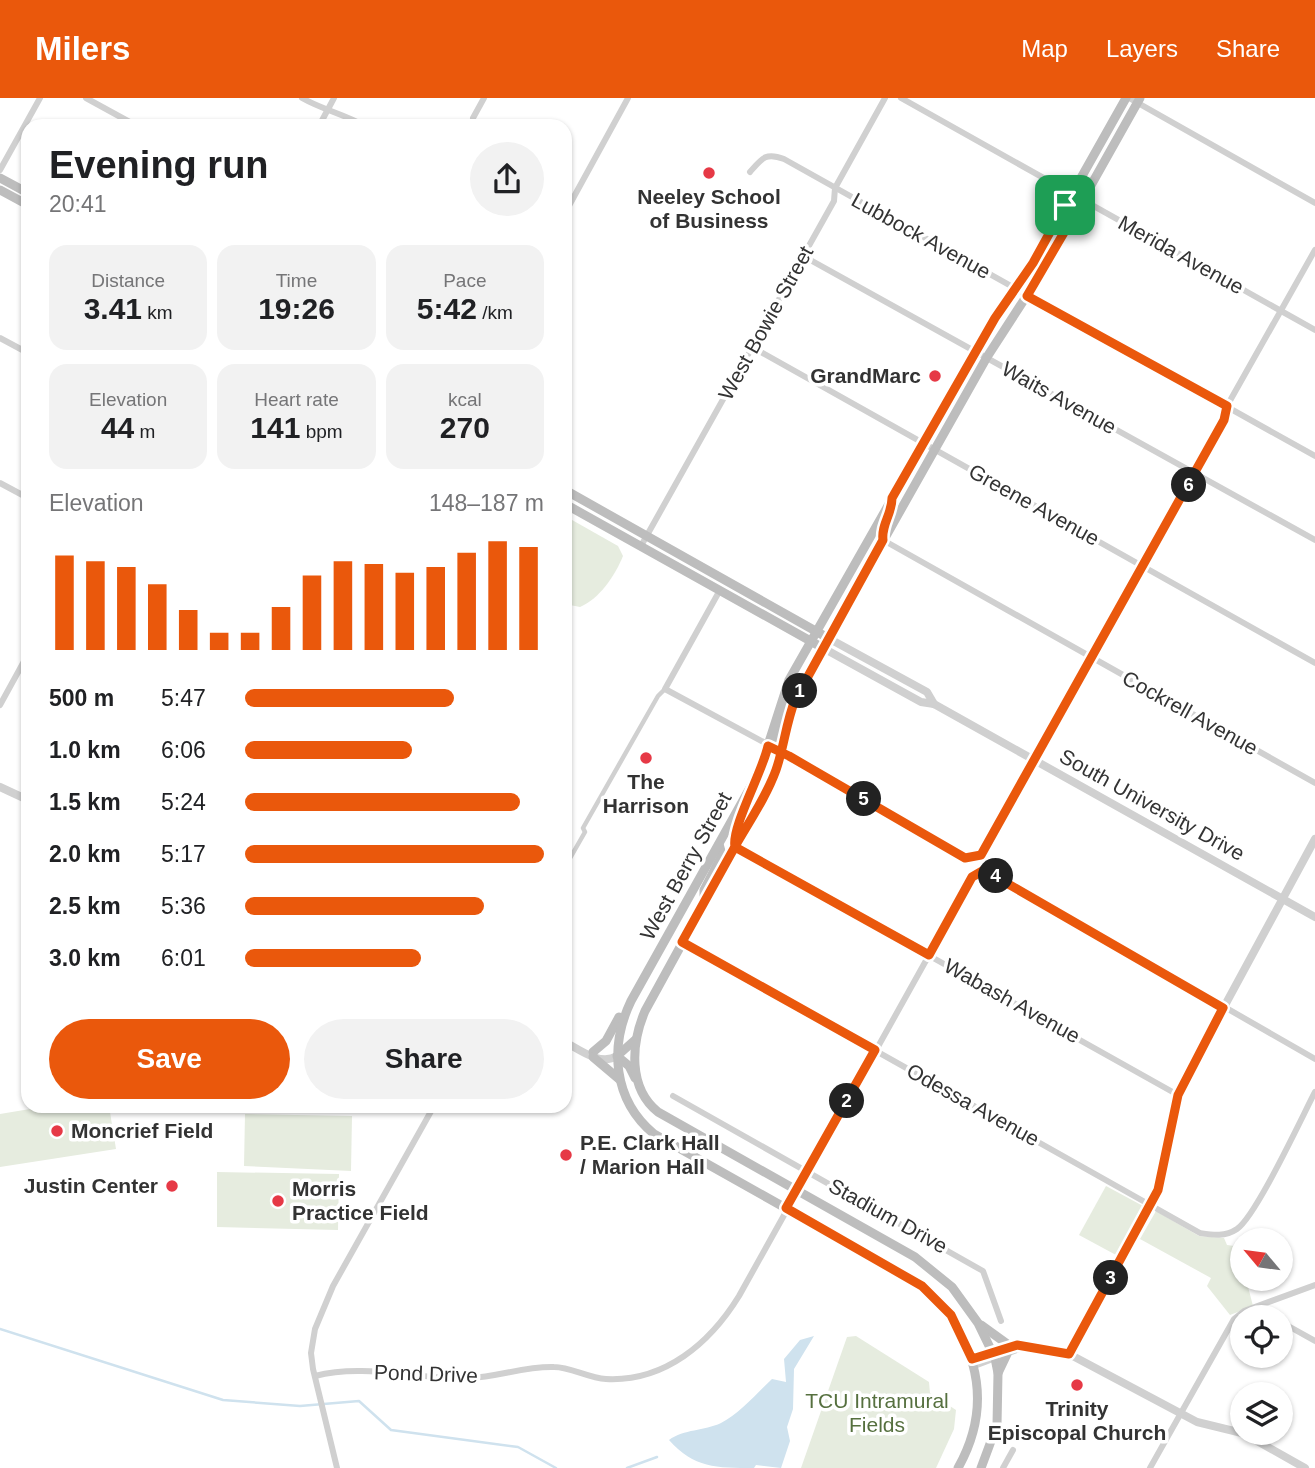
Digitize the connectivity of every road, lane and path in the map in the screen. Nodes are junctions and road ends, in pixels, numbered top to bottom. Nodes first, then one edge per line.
1 (40, 98) edge
2 (86, 98) edge
3 (302, 98) edge
4 (334, 98) edge
5 (484, 98) edge
6 (628, 98) edge
7 (885, 98) edge
8 (901, 98) edge
9 (1133, 99) edge
10 (328, 109) junction
11 (473, 118) dead end
12 (28, 119) edge
13 (124, 119) edge
14 (323, 119) edge
15 (353, 119) edge
16 (21, 132) edge
17 (0, 170) edge
18 (750, 172) dead end
19 (0, 178) edge
20 (835, 188) junction
21 (21, 189) edge
22 (0, 190) edge
23 (1072, 194) junction
24 (572, 200) edge
25 (1083, 200) junction
26 (21, 201) edge
27 (1315, 203) edge
28 (1315, 250) edge
29 (803, 256) junction
30 (1016, 290) junction
31 (1027, 296) junction
32 (1280, 311) junction
33 (1315, 330) edge
34 (0, 338) edge
35 (752, 348) junction
36 (21, 349) edge
37 (976, 351) junction
38 (987, 357) junction
39 (1227, 406) junction
40 (923, 443) junction
41 (935, 449) junction
42 (1315, 456) edge
43 (1195, 474) junction
44 (0, 482) edge
45 (21, 494) edge
46 (572, 494) edge
47 (892, 498) junction
48 (572, 508) edge
49 (647, 536) junction
50 (883, 540) junction
51 (1315, 540) edge
52 (641, 546) junction
53 (1143, 567) junction
54 (720, 590) junction
55 (817, 631) junction
56 (828, 638) junction
57 (811, 641) junction
58 (823, 648) junction
59 (1092, 658) junction
60 (1315, 663) edge
61 (21, 667) edge
62 (664, 690) junction
63 (783, 693) junction
64 (934, 704) junction
65 (0, 705) edge
66 (768, 746) junction
67 (782, 752) junction
68 (1036, 760) junction
69 (755, 780) junction
70 (1315, 783) edge
71 (0, 787) edge
72 (21, 797) edge
73 (1315, 839) edge
74 (719, 844) junction
75 (735, 847) junction
76 (572, 855) edge
77 (1282, 898) junction
78 (704, 902) junction
79 (1315, 917) edge
80 (682, 942) junction
81 (929, 955) junction
82 (639, 986) junction
83 (1223, 1008) junction
84 (636, 1038) junction
85 (572, 1046) edge
86 (875, 1050) junction
87 (593, 1054) junction
88 (617, 1056) junction
89 (1315, 1059) edge
90 (619, 1079) junction
91 (639, 1085) junction
92 (1315, 1092) edge
93 (1178, 1095) junction
94 (673, 1096) dead end
95 (430, 1113) edge
96 (807, 1171) junction
97 (797, 1188) junction
98 (1151, 1206) junction
99 (786, 1208) junction
100 (1315, 1284) edge
101 (1262, 1305) edge
102 (1001, 1321) dead end
103 (978, 1323) junction
104 (1230, 1327) edge
105 (1293, 1329) edge
106 (1315, 1341) edge
107 (1009, 1350) junction
108 (1069, 1354) junction
109 (993, 1355) junction
110 (973, 1362) junction
111 (998, 1373) junction
112 (314, 1376) junction
113 (1180, 1414) junction
114 (1230, 1430) edge
115 (1264, 1445) edge
116 (1013, 1450) dead end
117 (337, 1468) edge
118 (958, 1468) edge
119 (981, 1468) edge
120 (1003, 1468) edge
121 (1150, 1468) edge
122 (1305, 1468) edge

1 - 12 street
2 - 13 street
3 - 10 street
4 - 10 street
5 - 11 street
6 - 24 street
7 - 20 street, West Bowie Street
8 - 23 street, Merida Avenue
9 - 23 main road, West Berry Street
9 - 25 main road, West Berry Street
9 - 27 street
10 - 14 street
10 - 15 street
16 - 17 street
18 - 20 street, Lubbock Avenue
19 - 21 main road
20 - 29 street, West Bowie Street
20 - 30 street, Lubbock Avenue
22 - 26 main road
23 - 25 street, Merida Avenue
23 - 30 main road, West Berry Street
25 - 31 main road, West Berry Street
25 - 32 street, Merida Avenue
28 - 32 street
29 - 35 street, West Bowie Street
29 - 37 street, Waits Avenue
30 - 31 street, Lubbock Avenue
30 - 37 main road, West Berry Street
31 - 38 main road, West Berry Street
31 - 39 street, Lubbock Avenue
32 - 33 street, Merida Avenue
32 - 39 street
34 - 36 street
35 - 40 street, Greene Avenue
35 - 49 street, West Bowie Street
37 - 38 street, Waits Avenue
37 - 40 main road, West Berry Street
38 - 41 main road, West Berry Street
38 - 43 street, Waits Avenue
39 - 42 street, Lubbock Avenue
39 - 43 street
40 - 41 street, Greene Avenue
40 - 47 main road, West Berry Street
41 - 50 main road, West Berry Street
41 - 53 street, Greene Avenue
43 - 51 street, Waits Avenue
43 - 53 street
44 - 45 street
46 - 49 main road, South University Drive
47 - 50 main road
47 - 55 main road, West Berry Street
48 - 52 main road, South University Drive
49 - 52 street, West Bowie Street
49 - 55 main road, South University Drive
50 - 56 main road, West Berry Street
50 - 59 street, Cockrell Avenue
52 - 54 main road, South University Drive
53 - 59 street
53 - 60 street, Greene Avenue
54 - 57 main road, South University Drive
54 - 62 street
55 - 56 main road, South University Drive
55 - 57 main road, West Berry Street
56 - 58 main road, West Berry Street
56 - 64 street, South University Drive
57 - 58 main road, South University Drive
57 - 63 main road, West Berry Street
58 - 64 street, South University Drive
58 - 67 main road, West Berry Street
59 - 68 street
59 - 70 street, Cockrell Avenue
61 - 65 street
62 - 66 street
62 - 76 street
63 - 66 main road, West Berry Street
63 - 67 main road
64 - 68 street, South University Drive
66 - 67 street
66 - 69 main road, West Berry Street
67 - 68 street
67 - 75 main road, West Berry Street
68 - 77 street, South University Drive
69 - 74 main road, West Berry Street
69 - 75 main road
71 - 72 street
73 - 77 street
74 - 78 main road
74 - 82 main road, West Berry Street
75 - 78 main road, West Berry Street
75 - 81 street, Wabash Avenue
77 - 79 street, South University Drive
77 - 83 street
78 - 80 main road, West Berry Street
80 - 84 main road, West Berry Street
80 - 86 street, Odessa Avenue
81 - 83 street, Pond Drive
81 - 86 street, Pond Drive
81 - 93 street, Wabash Avenue
82 - 87 main road
82 - 88 main road, West Berry Street
83 - 89 street
83 - 93 street
84 - 88 main road
84 - 91 main road, West Berry Street
85 - 87 street
86 - 96 street, Pond Drive
86 - 98 street, Odessa Avenue
87 - 88 street
87 - 90 main road
88 - 90 main road, West Berry Street
88 - 91 main road
90 - 99 main road, West Berry Street
91 - 97 main road
92 - 98 street, Odessa Avenue
93 - 98 street
94 - 96 street, Stadium Drive
95 - 112 street
96 - 97 street, Pond Drive
96 - 102 street, Stadium Drive
97 - 99 street, Pond Drive
97 - 103 main road
98 - 108 street
99 - 110 main road, West Berry Street
99 - 112 street, Pond Drive
100 - 101 street
103 - 107 main road
103 - 109 main road
104 - 113 street
105 - 106 street
107 - 108 street
107 - 109 street
107 - 111 main road
108 - 113 street
109 - 110 street
109 - 111 main road
110 - 118 main road, West Berry Street
111 - 119 main road
112 - 117 street
113 - 114 street
113 - 121 street
115 - 122 street
116 - 120 street

